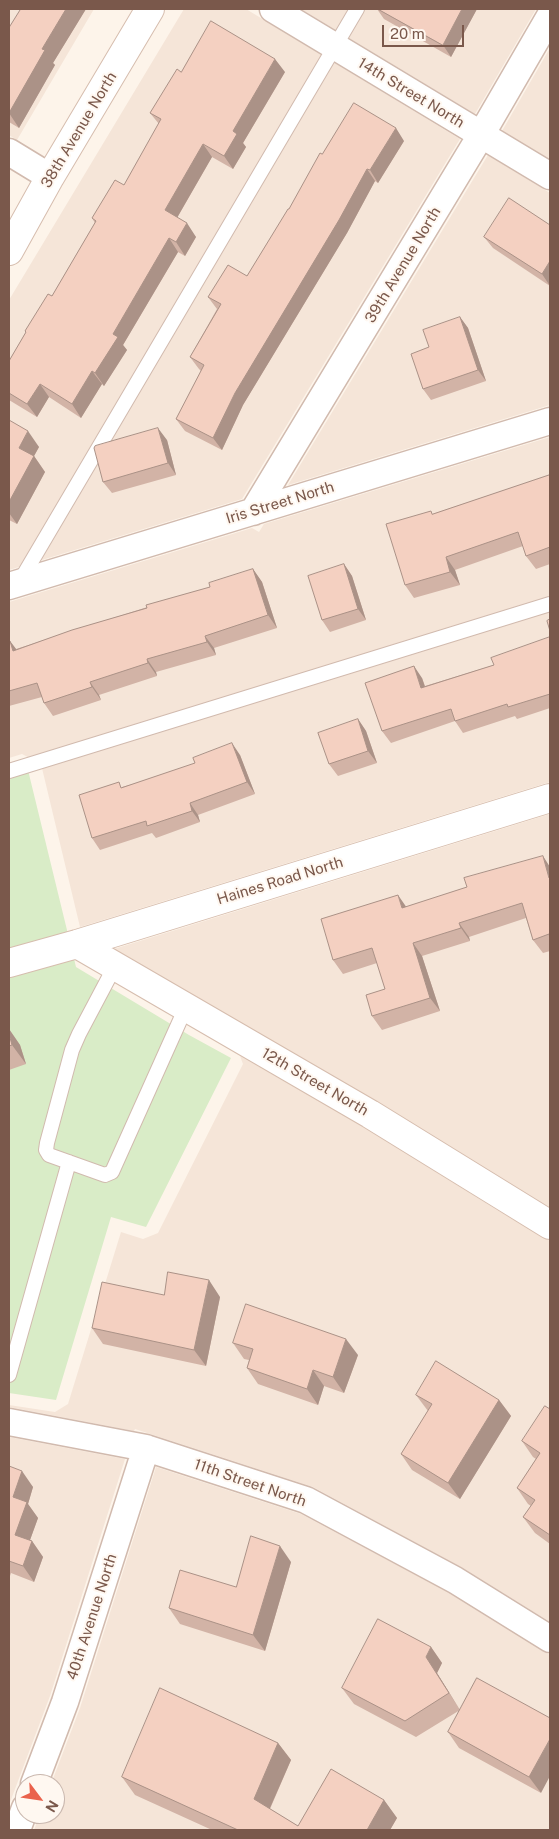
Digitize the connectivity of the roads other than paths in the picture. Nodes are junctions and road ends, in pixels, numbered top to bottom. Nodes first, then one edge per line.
1 (150, 9) edge
2 (273, 9) edge
3 (357, 9) edge
4 (550, 16) edge
5 (334, 46) junction
6 (482, 135) junction
7 (9, 152) edge
8 (550, 176) edge
9 (50, 177) junction
10 (9, 252) edge
11 (550, 421) edge
12 (253, 512) junction
13 (14, 584) edge
14 (550, 604) edge
15 (9, 771) edge
16 (550, 798) edge
17 (77, 944) junction
18 (9, 962) edge
19 (115, 966) junction
20 (186, 1007) junction
21 (69, 1162) junction
22 (550, 1225) edge
23 (9, 1376) edge
24 (9, 1422) edge
25 (146, 1448) junction
26 (550, 1638) edge
27 (38, 1774) edge

1 - 9 street, 38th Avenue North
2 - 5 street, 14th Street North
3 - 5 lane
4 - 6 street, 39th Avenue North
5 - 6 street, 14th Street North
5 - 13 lane
6 - 8 street, 14th Street North
6 - 12 street, 39th Avenue North
7 - 9 street
9 - 10 street, 38th Avenue North
11 - 12 street, Iris Street North
12 - 13 street, Iris Street North
14 - 15 lane
16 - 17 street, Haines Road North
17 - 18 street, Haines Road North
17 - 19 street, 12th Street North
19 - 20 street, 12th Street North
19 - 21 lane
20 - 21 lane
20 - 22 street, 12th Street North
21 - 23 lane
24 - 25 street, 11th Street North
25 - 26 street, 11th Street North
25 - 27 street, 40th Avenue North

